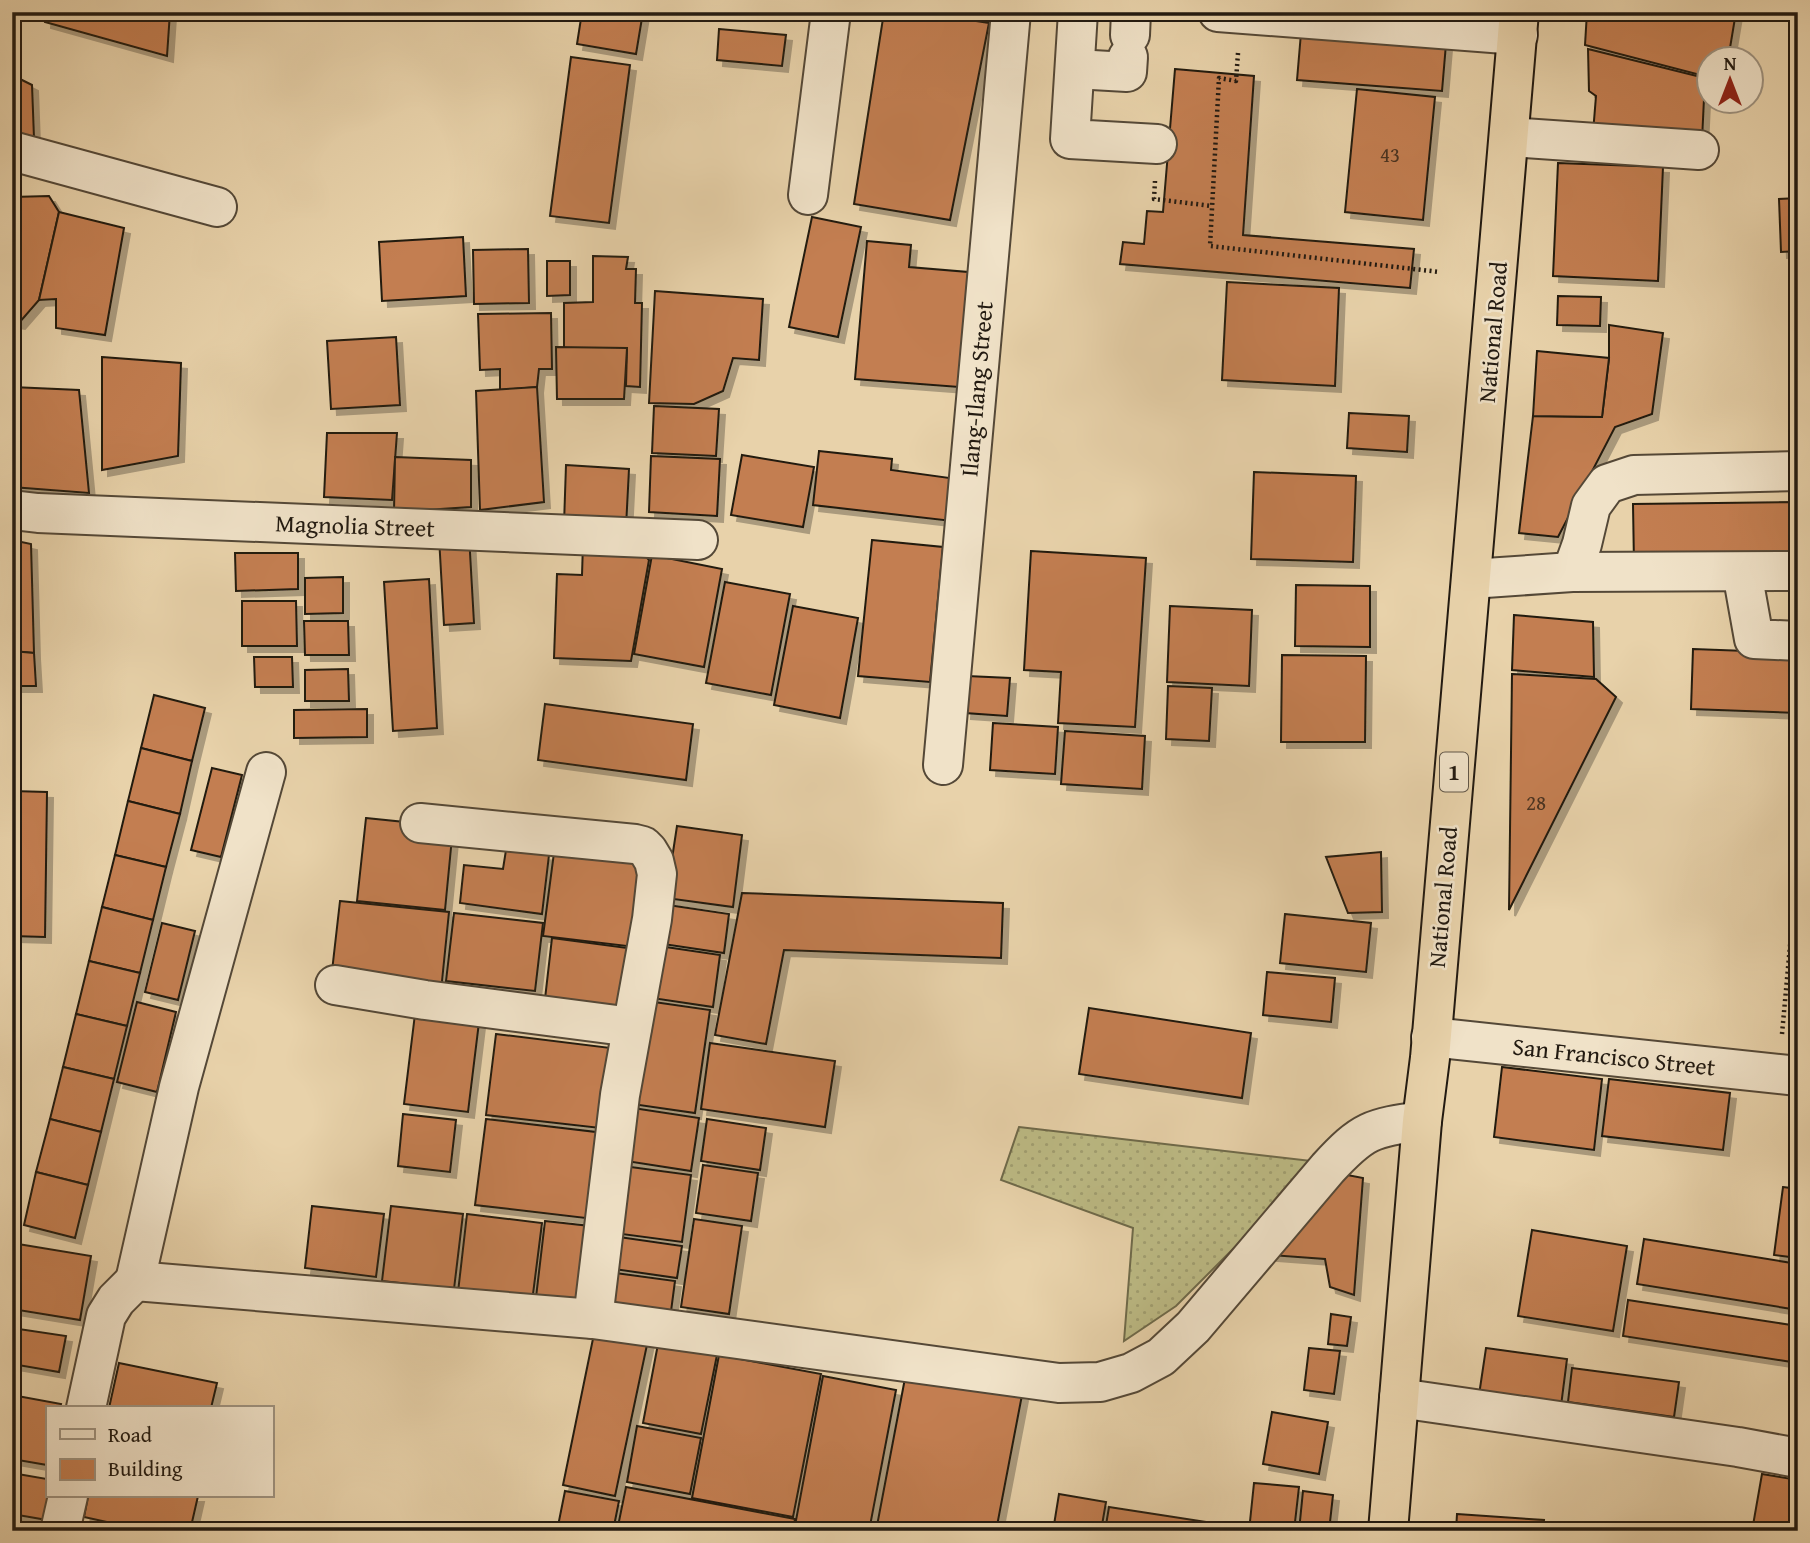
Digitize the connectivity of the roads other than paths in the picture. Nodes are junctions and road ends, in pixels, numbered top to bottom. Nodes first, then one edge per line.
1 (831, 12) edge
2 (1012, 12) edge
3 (1078, 12) edge
4 (1229, 13) edge
5 (1518, 23) edge
6 (1129, 35) edge
7 (1075, 69) junction
8 (1509, 137) junction
9 (1157, 144) road end
10 (12, 150) edge
11 (1699, 150) dead end
12 (808, 195) dead end
13 (217, 207) dead end
14 (1798, 471) edge
15 (12, 510) edge
16 (698, 540) dead end
17 (1798, 571) edge
18 (1572, 572) junction
19 (1742, 572) junction
20 (1471, 579) junction
21 (1798, 641) edge
22 (943, 765) dead end
23 (266, 772) dead end
24 (420, 823) dead end
25 (335, 985) dead end
26 (632, 1027) junction
27 (1431, 1037) junction
28 (1788, 1075) edge
29 (1422, 1121) junction
30 (135, 1281) junction
31 (593, 1320) junction
32 (1399, 1398) junction
33 (86, 1406) edge
34 (1798, 1458) edge
35 (68, 1498) edge
36 (61, 1531) edge
37 (1388, 1531) edge

1 - 12 street
2 - 22 street, Ilang-Ilang Street
3 - 7 street
4 - 5 street
5 - 8 highway, National Road / 1
6 - 7 street
7 - 9 street
8 - 11 street
8 - 20 highway, National Road / 1
10 - 13 street
14 - 18 street
15 - 16 street, Magnolia Street
17 - 19 street
18 - 19 street
18 - 20 street
19 - 21 street
20 - 27 highway, National Road / 1
23 - 30 street
24 - 26 street
25 - 26 street
26 - 31 street
27 - 28 street, San Francisco Street
27 - 29 highway, National Road / 1
29 - 31 street
29 - 32 highway, National Road / 1
30 - 31 street
30 - 33 street
32 - 34 street
32 - 37 highway, National Road / 1
35 - 36 street

